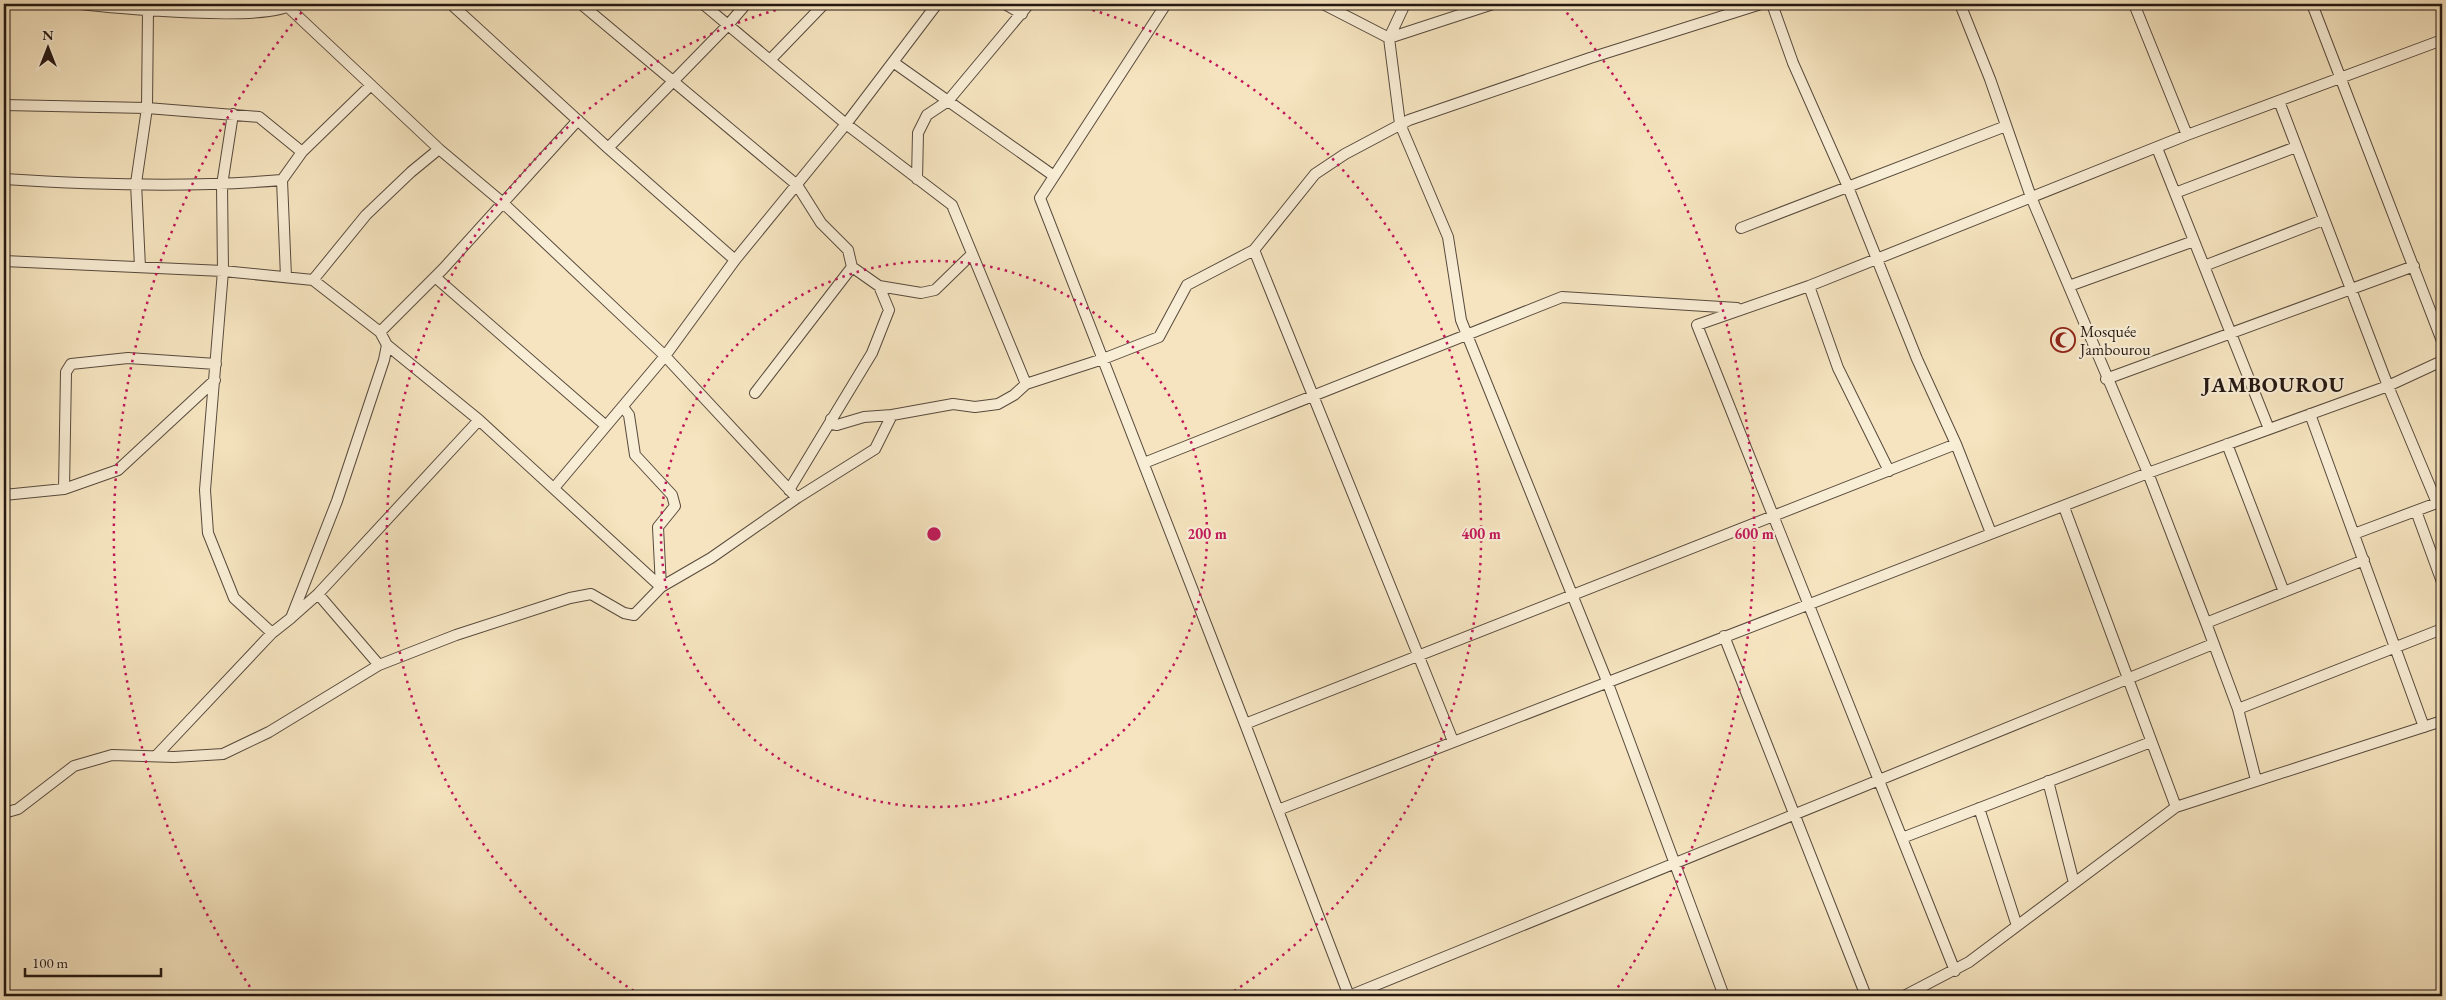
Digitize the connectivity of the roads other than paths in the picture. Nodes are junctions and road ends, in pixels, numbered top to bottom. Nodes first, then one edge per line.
1 (81, 4) edge
2 (451, 4) edge
3 (581, 4) edge
4 (703, 4) edge
5 (746, 4) edge
6 (824, 4) edge
7 (937, 4) edge
8 (1005, 4) edge
9 (1029, 4) edge
10 (1166, 4) edge
11 (1324, 4) edge
12 (1405, 4) edge
13 (1493, 4) edge
14 (1761, 4) edge
15 (1772, 4) edge
16 (1960, 4) edge
17 (2134, 4) edge
18 (2312, 4) edge
19 (289, 6) edge
20 (148, 9) junction
21 (1022, 14) junction
22 (728, 25) junction
23 (1389, 38) junction
24 (2442, 40) edge
25 (770, 60) junction
26 (893, 62) junction
27 (2339, 77) junction
28 (672, 80) junction
29 (371, 85) junction
30 (948, 101) junction
31 (2279, 102) junction
32 (4, 105) edge
33 (147, 108) junction
34 (233, 114) junction
35 (578, 120) junction
36 (846, 124) junction
37 (1400, 124) junction
38 (2006, 126) junction
39 (2187, 135) junction
40 (2296, 147) junction
41 (608, 148) junction
42 (2157, 148) junction
43 (439, 149) junction
44 (302, 152) junction
45 (1054, 176) junction
46 (4, 179) edge
47 (917, 179) junction
48 (282, 180) junction
49 (136, 183) junction
50 (222, 185) junction
51 (797, 185) junction
52 (1848, 187) junction
53 (2175, 193) junction
54 (2031, 197) junction
55 (502, 202) junction
56 (2323, 220) junction
57 (1742, 228) dead end
58 (2194, 241) junction
59 (1254, 250) junction
60 (971, 255) junction
61 (1878, 259) junction
62 (734, 260) junction
63 (4, 261) edge
64 (2204, 266) junction
65 (2414, 266) junction
66 (140, 267) junction
67 (852, 267) junction
68 (223, 271) junction
69 (286, 277) junction
70 (435, 277) junction
71 (313, 280) junction
72 (879, 286) junction
73 (1810, 286) junction
74 (2069, 286) junction
75 (2350, 289) junction
76 (1740, 309) junction
77 (380, 332) junction
78 (2231, 333) junction
79 (1466, 335) junction
80 (2442, 341) edge
81 (387, 345) junction
82 (665, 356) junction
83 (1103, 359) junction
84 (2442, 361) edge
85 (216, 364) junction
86 (2106, 378) junction
87 (215, 380) junction
88 (1026, 384) junction
89 (2388, 386) junction
90 (755, 393) dead end
91 (1313, 396) junction
92 (623, 406) junction
93 (2310, 414) junction
94 (892, 415) junction
95 (831, 419) junction
96 (479, 420) junction
97 (606, 426) junction
98 (2269, 429) junction
99 (1956, 444) junction
100 (2227, 444) junction
101 (1144, 463) junction
102 (1889, 471) junction
103 (2148, 473) junction
104 (554, 488) junction
105 (64, 489) junction
106 (789, 490) junction
107 (4, 495) edge
108 (797, 498) junction
109 (2440, 502) edge
110 (2064, 507) junction
111 (2416, 511) junction
112 (1773, 516) junction
113 (1991, 534) junction
114 (2354, 534) junction
115 (2364, 560) junction
116 (2442, 582) edge
117 (661, 587) junction
118 (2284, 592) junction
119 (318, 594) junction
120 (1570, 596) junction
121 (1808, 604) junction
122 (291, 618) junction
123 (2206, 623) junction
124 (2442, 629) edge
125 (272, 633) junction
126 (1724, 636) junction
127 (2213, 644) junction
128 (2395, 647) junction
129 (1418, 656) junction
130 (379, 665) junction
131 (2128, 678) junction
132 (1607, 681) junction
133 (2238, 709) junction
134 (2442, 721) edge
135 (1246, 724) junction
136 (2424, 727) junction
137 (1453, 741) junction
138 (2151, 742) junction
139 (156, 756) junction
140 (1878, 780) junction
141 (2256, 780) junction
142 (2048, 781) junction
143 (2176, 807) junction
144 (1979, 808) junction
145 (1278, 810) junction
146 (4, 813) edge
147 (1794, 814) junction
148 (1902, 838) junction
149 (1674, 863) junction
150 (2074, 883) junction
151 (2017, 926) junction
152 (1955, 971) junction
153 (1349, 996) edge
154 (1724, 996) edge
155 (1866, 996) edge
156 (1904, 996) edge

1 - 20 street
2 - 35 street
3 - 28 street
4 - 22 street
5 - 22 street
6 - 25 street
7 - 26 street
8 - 21 street
9 - 21 street
10 - 45 street
11 - 23 street
12 - 23 street
13 - 23 street
14 - 37 street
15 - 52 street
16 - 38 street
17 - 39 street
18 - 27 street
19 - 20 street
19 - 29 street
20 - 33 street
21 - 30 street
22 - 25 street
22 - 28 street
23 - 37 street
24 - 27 street
25 - 36 street
26 - 30 street
26 - 36 street
27 - 31 street
27 - 65 street
28 - 41 street
28 - 51 street
29 - 43 street
29 - 44 street
30 - 45 street
30 - 47 street
31 - 39 street
31 - 40 street
32 - 33 street
33 - 34 street
33 - 49 street
34 - 44 street
34 - 50 street
35 - 41 street
35 - 55 street
36 - 47 street
36 - 51 street
37 - 59 street
37 - 79 street
38 - 52 street
38 - 54 street
39 - 42 street
40 - 53 street
40 - 56 street
41 - 62 street
42 - 53 street
42 - 54 street
43 - 55 street
43 - 71 street
44 - 48 street
45 - 83 street
46 - 49 street
47 - 60 street
48 - 50 street
48 - 69 street
49 - 50 street
49 - 66 street
50 - 68 street
51 - 62 street
51 - 67 street
52 - 57 street
52 - 61 street
53 - 58 street
54 - 61 street
54 - 74 street
55 - 70 street
55 - 82 street
56 - 64 street
56 - 75 street
58 - 64 street
58 - 74 street
59 - 83 street
59 - 91 street
60 - 72 street
60 - 88 street
61 - 73 street
61 - 99 street
62 - 82 street
63 - 66 street
64 - 78 street
65 - 75 street
65 - 80 street
66 - 68 street
67 - 72 street
67 - 90 street
68 - 69 street
68 - 85 street
69 - 71 street
70 - 77 street
70 - 97 street
71 - 77 street
72 - 95 street
73 - 76 street
73 - 102 street
74 - 86 street
75 - 78 street
75 - 89 street
76 - 79 street
76 - 112 street
77 - 81 street
78 - 86 street
78 - 98 street
79 - 91 street
79 - 120 street
81 - 96 street
81 - 122 street
82 - 92 street
82 - 106 street
83 - 88 street
83 - 101 street
84 - 89 street
85 - 87 street
85 - 105 street
86 - 103 street
87 - 105 street
87 - 125 street
88 - 94 street
89 - 93 street
89 - 109 street
91 - 101 street
91 - 129 street
92 - 97 street
92 - 117 street
93 - 98 street
93 - 114 street
94 - 95 street
94 - 108 street
95 - 106 street
96 - 104 street
96 - 119 street
97 - 104 street
98 - 100 street
99 - 102 street
99 - 113 street
100 - 103 street
100 - 118 street
101 - 135 street
102 - 112 street
103 - 110 street
103 - 123 street
104 - 117 street
105 - 107 street
106 - 108 street
108 - 117 street
109 - 111 street
110 - 113 street
110 - 131 street
111 - 114 street
111 - 116 street
112 - 120 street
112 - 121 street
113 - 121 street
114 - 115 street
115 - 118 street
115 - 128 street
117 - 130 street
118 - 123 street
119 - 122 street
119 - 130 street
120 - 129 street
120 - 132 street
121 - 126 street
121 - 140 street
122 - 125 street
123 - 127 street
124 - 128 street
125 - 139 street
126 - 132 street
126 - 147 street
127 - 131 street
127 - 133 street
128 - 133 street
128 - 136 street
129 - 135 street
129 - 137 street
130 - 139 street
131 - 138 street
131 - 140 street
132 - 137 street
132 - 149 street
133 - 141 street
134 - 136 street
135 - 145 street
136 - 141 street
137 - 145 street
138 - 142 street
138 - 143 street
139 - 146 street
140 - 147 street
140 - 148 street
141 - 143 street
142 - 144 street
142 - 150 street
143 - 150 street
144 - 148 street
144 - 151 street
145 - 153 street
147 - 149 street
147 - 155 street
148 - 152 street
149 - 153 street
149 - 154 street
150 - 151 street
151 - 152 street
152 - 156 street

